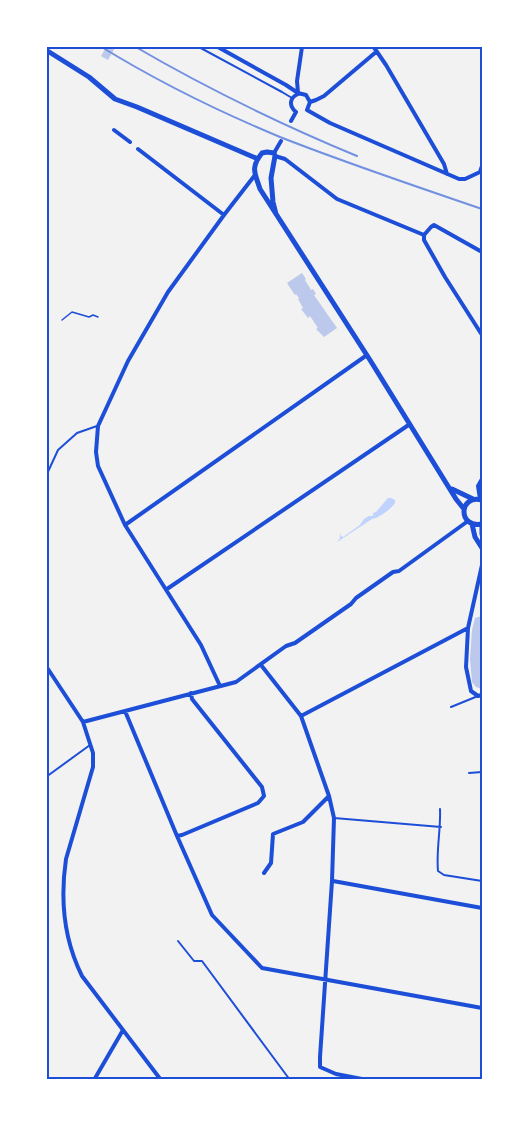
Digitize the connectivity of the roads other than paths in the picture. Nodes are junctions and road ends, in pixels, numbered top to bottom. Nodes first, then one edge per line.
1 (197, 46) edge
2 (216, 46) edge
3 (307, 46) edge
4 (373, 46) edge
5 (300, 47) edge
6 (46, 50) edge
7 (376, 52) junction
8 (298, 93) junction
9 (292, 98) junction
10 (310, 102) junction
11 (302, 112) junction
12 (291, 121) dead end
13 (114, 130) dead end
14 (281, 141) dead end
15 (130, 142) dead end
16 (138, 149) dead end
17 (274, 154) junction
18 (258, 159) junction
19 (483, 166) edge
20 (447, 175) junction
21 (256, 177) junction
22 (271, 178) junction
23 (276, 214) junction
24 (224, 215) junction
25 (424, 235) junction
26 (483, 252) edge
27 (483, 335) edge
28 (367, 355) junction
29 (410, 424) junction
30 (99, 426) junction
31 (46, 476) edge
32 (483, 479) edge
33 (450, 488) junction
34 (473, 499) junction
35 (481, 499) edge
36 (464, 509) junction
37 (470, 523) junction
38 (483, 524) edge
39 (125, 525) junction
40 (483, 534) edge
41 (483, 548) edge
42 (483, 565) edge
43 (167, 589) junction
44 (468, 628) junction
45 (261, 665) junction
46 (46, 666) edge
47 (220, 686) junction
48 (191, 693) junction
49 (480, 695) edge
50 (451, 707) dead end
51 (125, 711) junction
52 (301, 716) junction
53 (83, 722) junction
54 (90, 744) junction
55 (483, 772) edge
56 (469, 773) dead end
57 (46, 777) edge
58 (329, 796) junction
59 (440, 809) dead end
60 (334, 818) junction
61 (441, 827) junction
62 (177, 836) junction
63 (264, 873) dead end
64 (332, 881) junction
65 (483, 881) edge
66 (483, 908) edge
67 (178, 941) dead end
68 (325, 980) junction
69 (483, 1008) edge
70 (123, 1030) junction
71 (94, 1080) edge
72 (161, 1080) edge
73 (290, 1080) edge
74 (367, 1080) edge

1 - 9 lane
2 - 8 street
3 - 5 street
4 - 7 street
5 - 8 street
6 - 18 main road
7 - 10 street
7 - 20 street
8 - 9 street
8 - 10 street
9 - 11 street
10 - 11 street
11 - 12 street
11 - 20 street
13 - 15 street
14 - 17 street
16 - 24 street
17 - 18 main road
17 - 22 main road
17 - 25 street
18 - 21 main road
19 - 20 street
21 - 22 main road
21 - 23 main road
21 - 24 street
22 - 23 main road
23 - 28 main road
24 - 30 street
25 - 26 street
25 - 27 street
28 - 29 main road
28 - 39 street
29 - 33 main road
29 - 43 street
30 - 31 lane
30 - 39 street
32 - 35 street
33 - 34 main road
33 - 36 main road
34 - 35 main road
34 - 36 main road
36 - 37 main road
37 - 38 main road
37 - 41 main road
37 - 45 street
38 - 40 main road
39 - 43 street
42 - 44 street
43 - 47 street
44 - 49 street
44 - 52 street
45 - 47 street
45 - 52 street
46 - 53 street
47 - 48 street
48 - 51 street
48 - 62 street
49 - 50 lane
51 - 53 street
51 - 62 street
52 - 58 street
53 - 54 street
54 - 57 lane
54 - 70 street
55 - 56 lane
58 - 60 street
58 - 63 street
59 - 61 lane
60 - 61 lane
60 - 64 street
61 - 65 lane
62 - 68 street
64 - 66 street
64 - 68 street
67 - 73 lane
68 - 69 street
68 - 74 street
70 - 71 street
70 - 72 street

